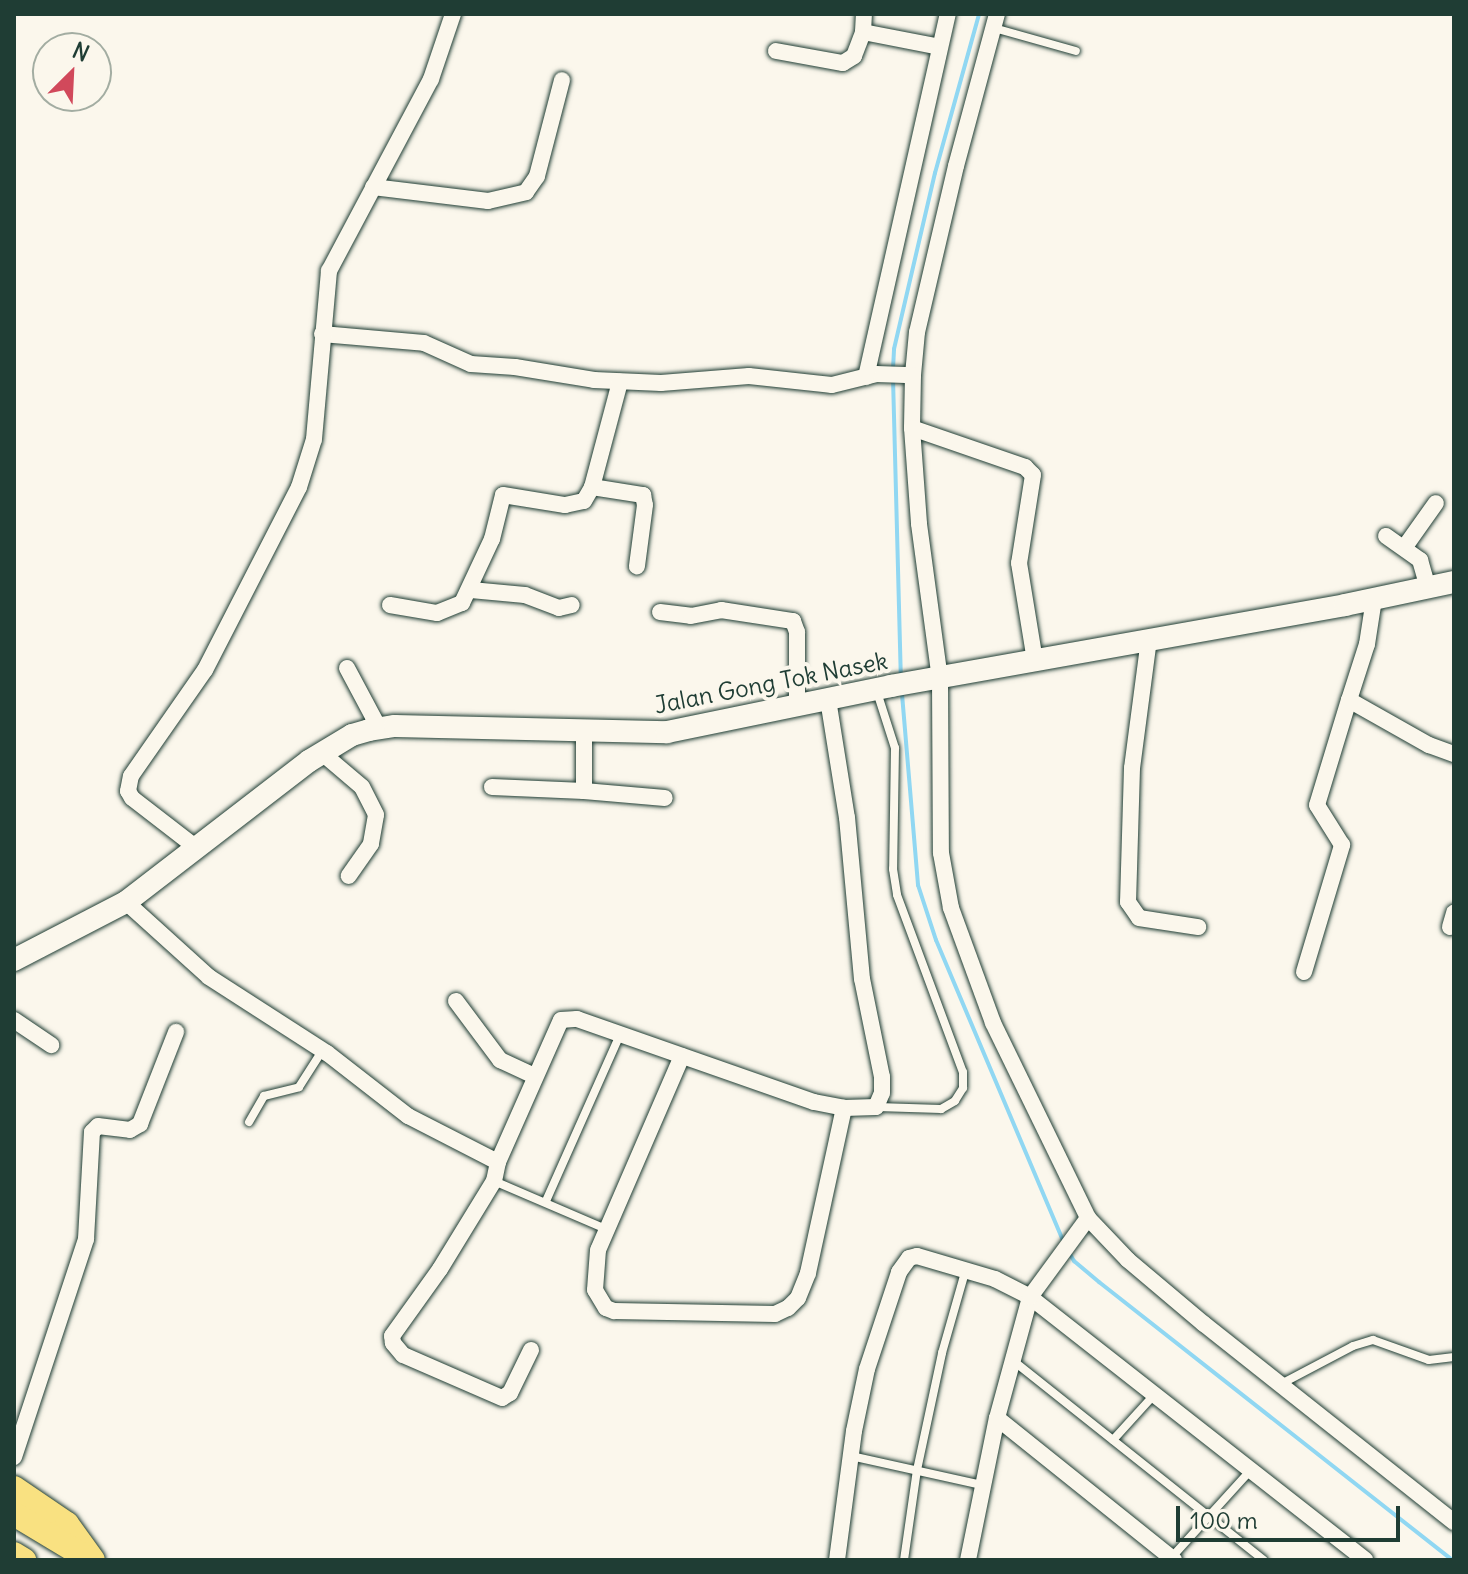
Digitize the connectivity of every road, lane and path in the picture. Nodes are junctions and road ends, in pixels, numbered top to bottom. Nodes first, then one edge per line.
1 (453, 14) edge
2 (864, 14) edge
3 (948, 14) edge
4 (995, 21) edge
5 (863, 32) junction
6 (940, 47) junction
7 (776, 51) dead end
8 (1076, 51) dead end
9 (562, 80) dead end
10 (373, 187) junction
11 (322, 334) junction
12 (911, 374) junction
13 (871, 375) junction
14 (620, 382) junction
15 (912, 428) junction
16 (592, 487) junction
17 (1436, 503) dead end
18 (1386, 536) dead end
19 (1404, 548) junction
20 (637, 566) dead end
21 (1454, 582) edge
22 (1428, 588) junction
23 (471, 590) junction
24 (1374, 599) junction
25 (390, 605) dead end
26 (572, 605) dead end
27 (660, 612) dead end
28 (1149, 639) junction
29 (1035, 661) junction
30 (347, 668) dead end
31 (936, 679) junction
32 (884, 688) junction
33 (828, 700) junction
34 (1349, 700) junction
35 (797, 706) junction
36 (379, 728) junction
37 (584, 731) junction
38 (322, 753) junction
39 (1454, 754) edge
40 (492, 787) dead end
41 (584, 791) junction
42 (665, 798) dead end
43 (198, 849) junction
44 (349, 876) dead end
45 (126, 902) junction
46 (1198, 927) dead end
47 (14, 960) edge
48 (1304, 972) dead end
49 (456, 1001) dead end
50 (14, 1020) edge
51 (176, 1032) dead end
52 (620, 1034) junction
53 (51, 1045) dead end
54 (323, 1050) junction
55 (682, 1056) junction
56 (535, 1076) junction
57 (876, 1107) junction
58 (844, 1108) junction
59 (249, 1122) dead end
60 (498, 1162) junction
61 (494, 1181) junction
62 (546, 1201) junction
63 (1085, 1222) junction
64 (606, 1229) junction
65 (966, 1269) junction
66 (1030, 1297) junction
67 (531, 1350) dead end
68 (1454, 1357) edge
69 (1011, 1358) junction
70 (1280, 1384) junction
71 (1154, 1394) junction
72 (997, 1418) junction
73 (1113, 1440) junction
74 (851, 1456) junction
75 (14, 1457) edge
76 (917, 1470) junction
77 (1251, 1470) junction
78 (982, 1485) junction
79 (14, 1488) edge
80 (14, 1514) edge
81 (1208, 1515) junction
82 (1454, 1522) edge
83 (14, 1554) edge
84 (1172, 1559) edge
85 (24, 1560) edge
86 (92, 1560) edge
87 (837, 1560) edge
88 (904, 1560) edge
89 (968, 1560) edge
90 (1264, 1560) edge
91 (1365, 1560) edge

1 - 10 street
2 - 5 street
3 - 6 street
4 - 8 lane
4 - 12 street
5 - 6 street
5 - 7 street
6 - 13 street
9 - 10 street
10 - 11 street
11 - 14 street
11 - 43 street
12 - 13 street
12 - 15 street
13 - 14 street
14 - 16 street
15 - 29 street
15 - 31 street
16 - 20 street
16 - 23 street
17 - 19 street
18 - 19 street
19 - 22 street
21 - 22 main road, Jalan Gong Tok Nasek
22 - 24 main road, Jalan Gong Tok Nasek
23 - 25 street
23 - 26 street
24 - 28 main road, Jalan Gong Tok Nasek
24 - 34 street
27 - 35 street
28 - 29 main road, Jalan Gong Tok Nasek
28 - 46 street
29 - 31 main road, Jalan Gong Tok Nasek
30 - 36 street
31 - 32 main road, Jalan Gong Tok Nasek
31 - 63 street
32 - 33 main road, Jalan Gong Tok Nasek
32 - 57 lane
33 - 35 main road, Jalan Gong Tok Nasek
33 - 57 street
34 - 39 street
34 - 48 street
35 - 37 main road, Jalan Gong Tok Nasek
36 - 37 main road, Jalan Gong Tok Nasek
36 - 38 main road, Jalan Gong Tok Nasek
37 - 41 street
38 - 43 main road, Jalan Gong Tok Nasek
38 - 44 street
40 - 41 street
41 - 42 street
43 - 45 main road, Jalan Gong Tok Nasek
45 - 47 main road, Jalan Gong Tok Nasek
45 - 54 street
49 - 56 street
50 - 53 street
51 - 75 street
52 - 55 street
52 - 56 street
52 - 62 lane
54 - 59 lane
54 - 60 street
55 - 58 street
55 - 64 street
56 - 60 street
57 - 58 street
58 - 64 street
60 - 61 street
61 - 62 lane
61 - 67 street
62 - 64 lane
63 - 66 street
63 - 70 street
65 - 66 street
65 - 74 street
65 - 76 lane
66 - 69 street
66 - 71 street
68 - 70 lane
69 - 72 street
69 - 73 lane
70 - 82 street
71 - 73 lane
71 - 77 street
72 - 78 street
72 - 84 street
73 - 81 lane
74 - 76 lane
74 - 87 street
76 - 78 lane
76 - 88 lane
77 - 81 lane
77 - 91 street
78 - 89 street
79 - 86 main road
80 - 86 main road
81 - 84 lane
81 - 90 lane
83 - 85 main road

